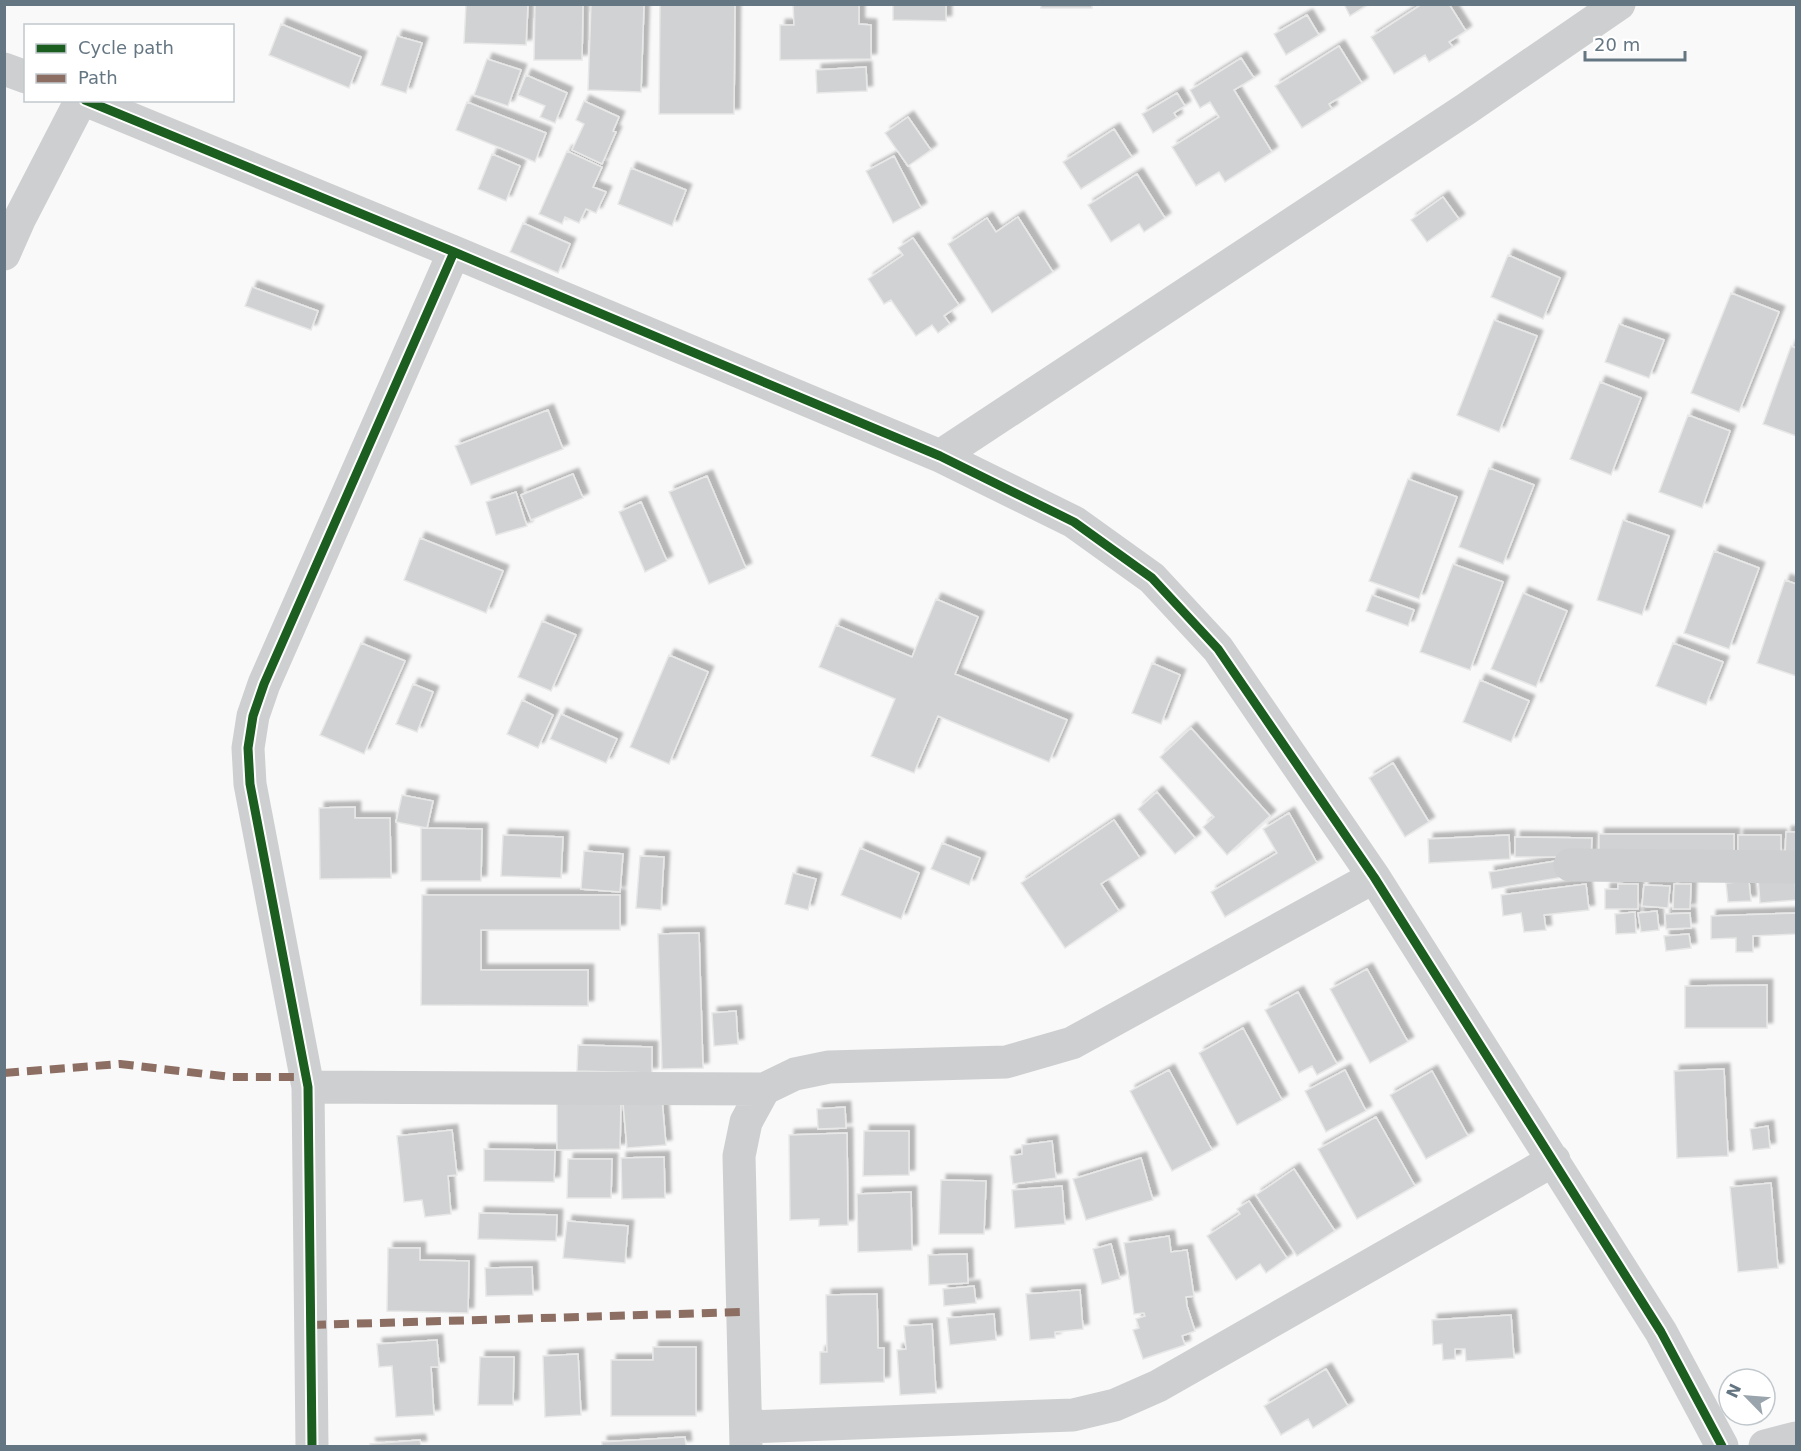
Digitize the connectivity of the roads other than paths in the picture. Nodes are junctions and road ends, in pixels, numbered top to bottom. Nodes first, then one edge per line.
1 (1619, 4) edge
2 (4, 69) edge
3 (24, 76) edge
4 (80, 102) edge
5 (90, 102) edge
6 (454, 252) junction
7 (4, 254) edge
8 (940, 456) junction
9 (1570, 865) dead end
10 (1797, 867) edge
11 (1374, 877) junction
12 (308, 1087) junction
13 (764, 1089) junction
14 (1554, 1160) junction
15 (746, 1437) edge
16 (1797, 1438) edge
17 (312, 1446) edge
18 (1722, 1446) edge
19 (1765, 1446) edge

1 - 8 street
2 - 3 street
4 - 7 street
5 - 6 street
6 - 8 street
6 - 12 street
8 - 11 street
9 - 10 street
11 - 13 street
11 - 14 street
12 - 13 street
12 - 17 street
13 - 15 street
14 - 15 street
14 - 18 street
16 - 19 street

